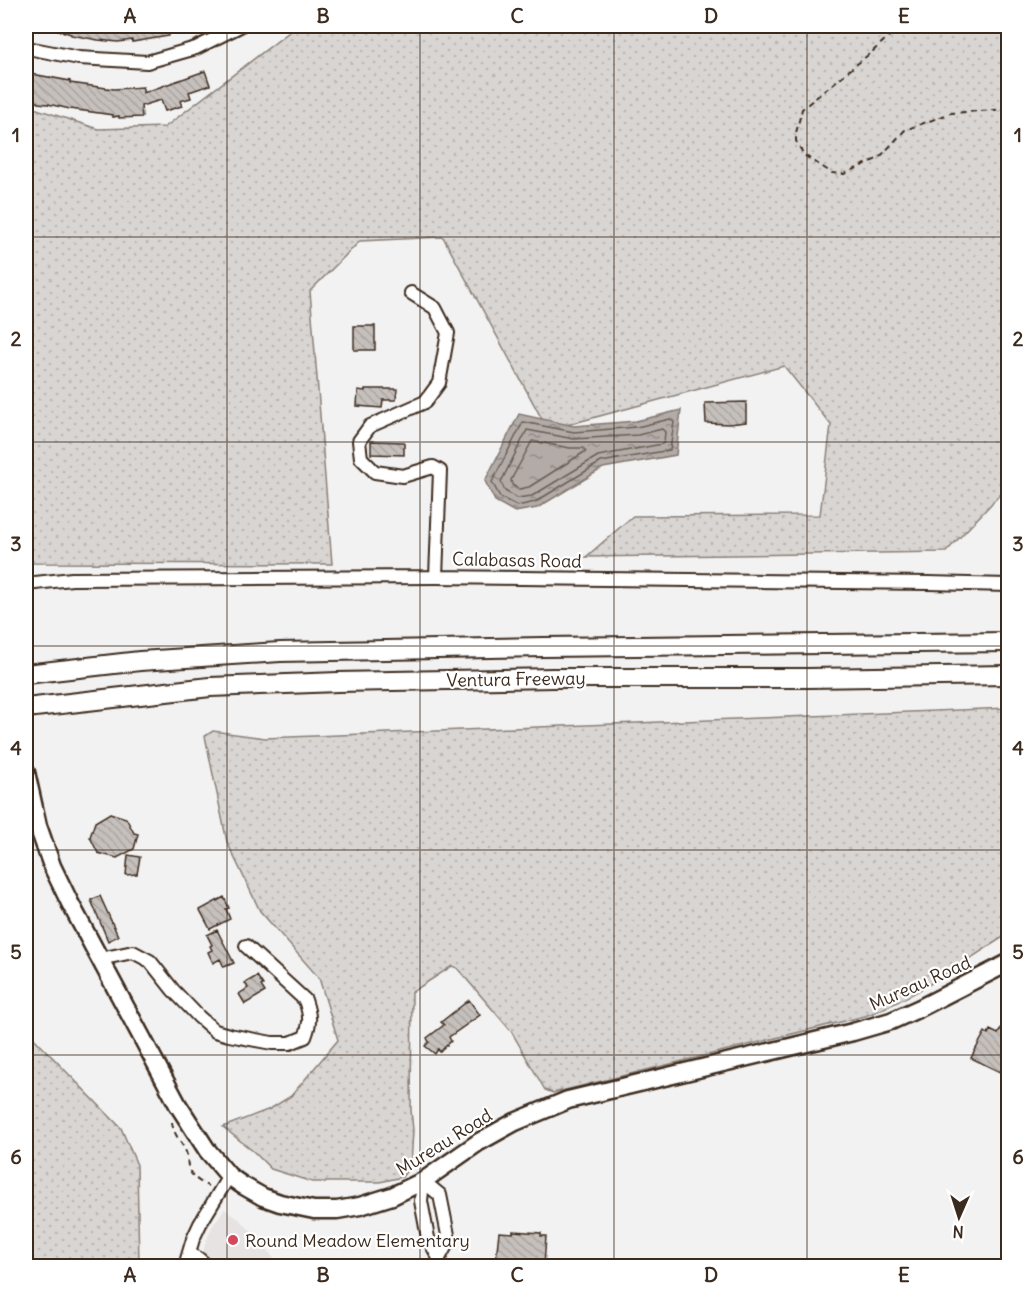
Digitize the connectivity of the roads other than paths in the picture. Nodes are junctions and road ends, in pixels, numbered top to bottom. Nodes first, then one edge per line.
1 (240, 26) edge
2 (26, 49) edge
3 (411, 293) dead end
4 (436, 577) junction
5 (26, 584) edge
6 (1008, 585) edge
7 (1008, 642) edge
8 (26, 674) edge
9 (1008, 675) edge
10 (26, 708) edge
11 (26, 772) edge
12 (246, 946) dead end
13 (100, 959) junction
14 (1008, 963) edge
15 (229, 1176) junction
16 (423, 1181) junction
17 (189, 1252) junction
18 (439, 1262) edge
19 (185, 1266) edge
20 (207, 1266) edge

1 - 2 street
3 - 4 street
4 - 5 street, Calabasas Road
4 - 6 street, Calabasas Road
7 - 8 highway, Ventura Freeway
9 - 10 highway, Ventura Freeway
11 - 13 main road, Mureau Road
12 - 13 street
13 - 15 main road, Mureau Road
14 - 16 main road, Mureau Road
15 - 16 main road, Mureau Road
15 - 17 street
16 - 18 street
16 - 18 street
17 - 19 street
17 - 20 street

